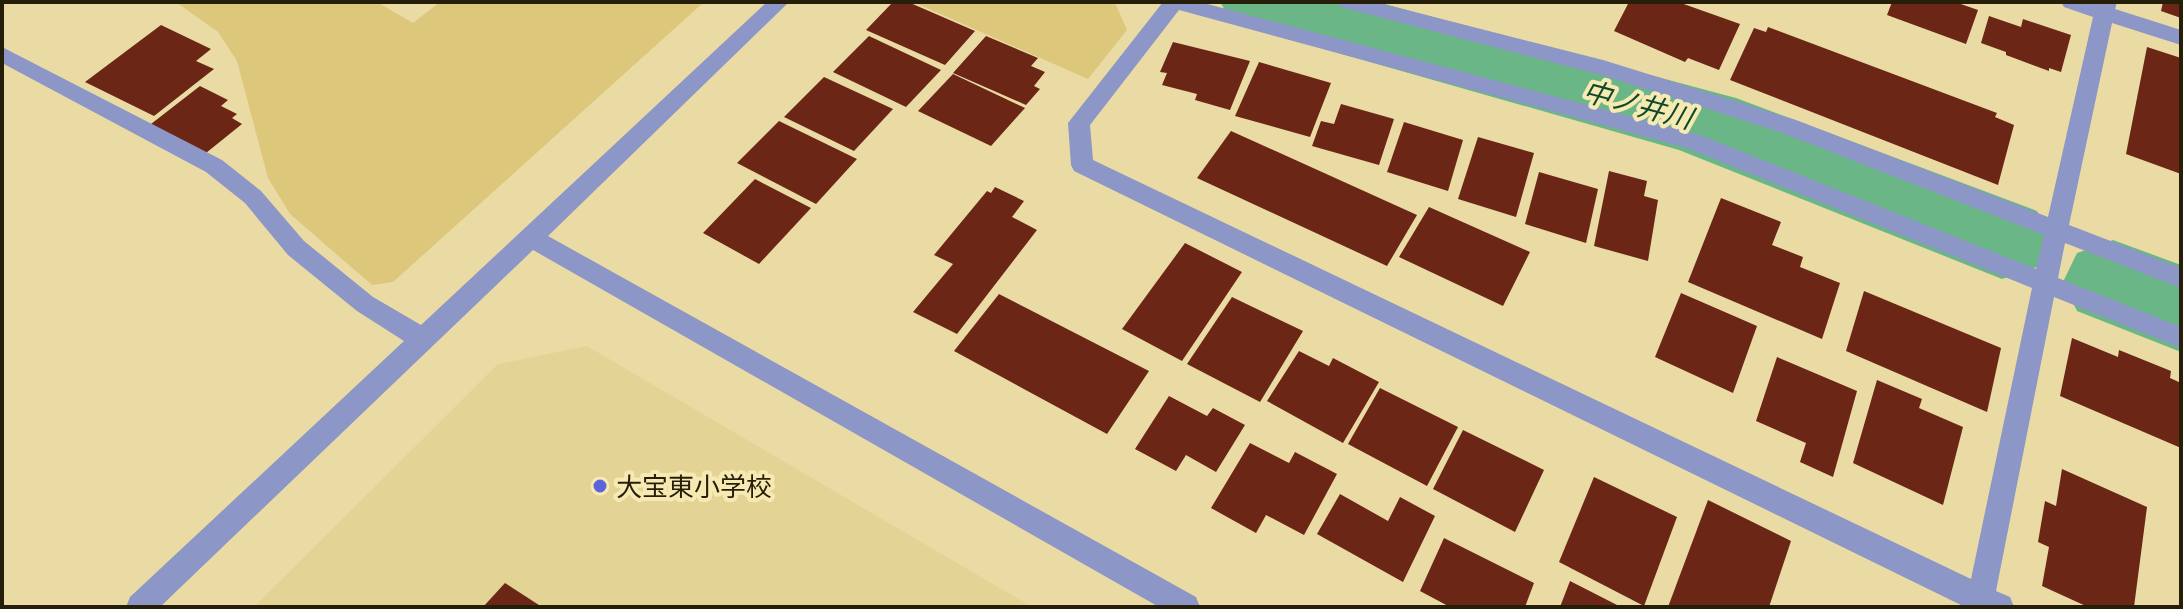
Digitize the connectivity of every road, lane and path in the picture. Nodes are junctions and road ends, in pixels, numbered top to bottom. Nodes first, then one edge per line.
1 (779, 2) edge
2 (1174, 2) edge
3 (1348, 2) edge
4 (2071, 2) edge
5 (2106, 8) edge
6 (2181, 38) edge
7 (2, 54) edge
8 (2056, 228) junction
9 (532, 238) junction
10 (2181, 278) edge
11 (2047, 285) junction
12 (2181, 338) edge
13 (424, 340) junction
14 (1986, 604) edge
15 (140, 607) edge
16 (1186, 607) edge

1 - 9 street
2 - 11 street
2 - 14 street
3 - 8 street
4 - 5 street
5 - 6 street
5 - 8 street
7 - 13 street
8 - 10 street
8 - 11 street
9 - 13 street
9 - 16 street
11 - 12 street
11 - 14 street
13 - 15 street

